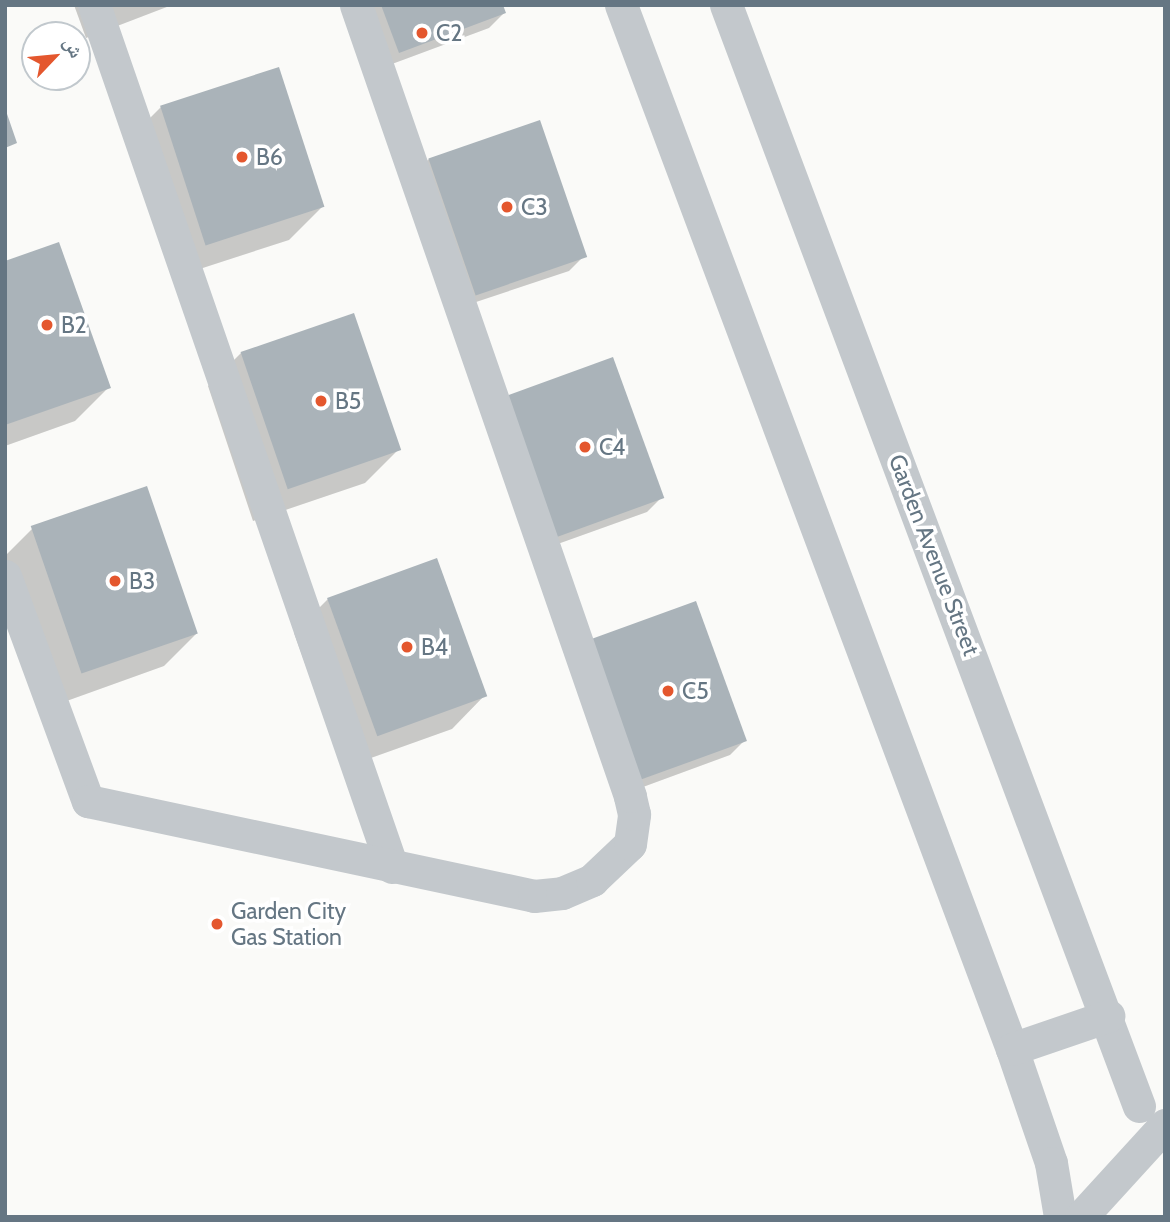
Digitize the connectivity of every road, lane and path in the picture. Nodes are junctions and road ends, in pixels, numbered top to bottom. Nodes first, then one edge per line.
1 (94, 5) edge
2 (356, 5) edge
3 (621, 5) edge
4 (726, 5) edge
5 (5, 576) edge
6 (392, 867) junction
7 (1108, 1016) junction
8 (1012, 1049) junction
9 (1152, 1116) edge
10 (1060, 1217) edge
11 (1081, 1217) edge

1 - 6 street
2 - 6 street
3 - 8 street
4 - 7 street, Garden Avenue Street
5 - 6 street
7 - 8 street
7 - 9 street, Garden Avenue Street
8 - 10 street
9 - 11 street

